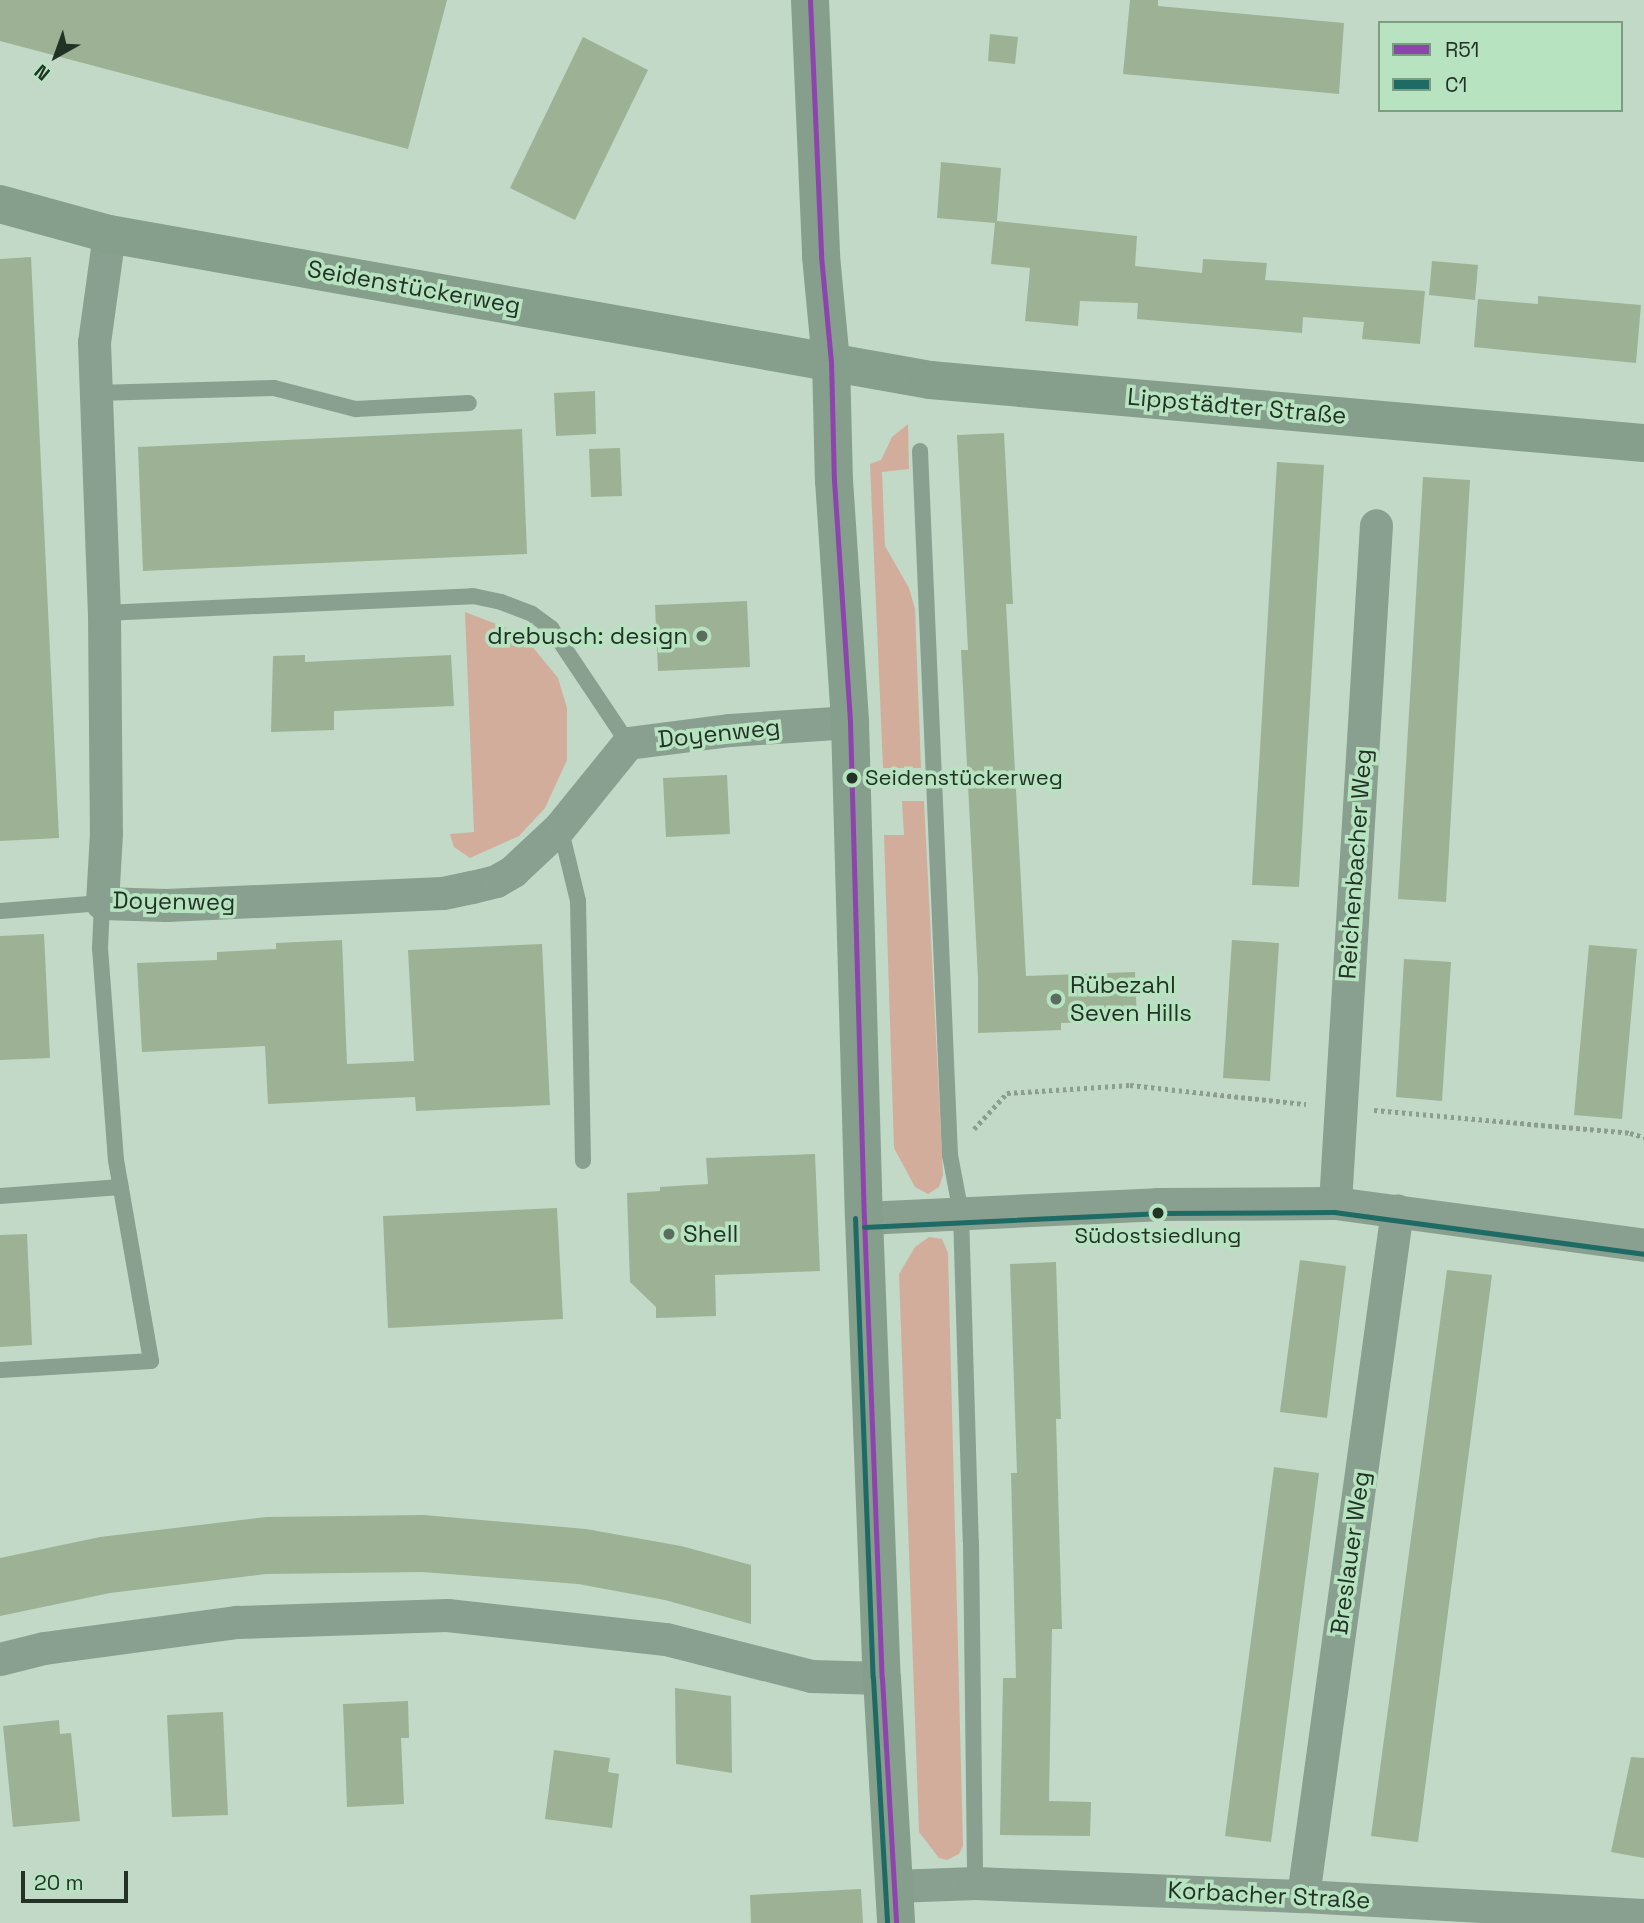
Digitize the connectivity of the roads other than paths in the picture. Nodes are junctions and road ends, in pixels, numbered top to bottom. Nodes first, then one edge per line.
1 (810, 0) edge
2 (0, 204) edge
3 (109, 234) junction
4 (831, 361) junction
5 (96, 393) junction
6 (469, 403) dead end
7 (1644, 443) edge
8 (920, 450) dead end
9 (1376, 525) dead end
10 (104, 613) junction
11 (850, 722) junction
12 (628, 743) junction
13 (560, 827) junction
14 (102, 903) junction
15 (0, 911) edge
16 (583, 1161) dead end
17 (121, 1187) junction
18 (0, 1196) edge
19 (1335, 1203) junction
20 (1397, 1210) junction
21 (961, 1213) junction
22 (864, 1217) junction
23 (1644, 1245) edge
24 (0, 1370) edge
25 (0, 1659) edge
26 (882, 1678) junction
27 (975, 1883) junction
28 (894, 1886) junction
29 (1303, 1896) junction
30 (1644, 1915) edge
31 (896, 1923) edge

1 - 4 main road
2 - 3 main road, Seidenstückerweg
3 - 4 main road, Seidenstückerweg
3 - 5 street, Doyenweg
4 - 7 main road, Lippstädter Straße
4 - 11 main road
5 - 6 lane
5 - 10 street, Doyenweg
8 - 21 lane
9 - 19 street, Reichenbacher Weg
10 - 12 lane
10 - 14 street, Doyenweg
11 - 12 street, Doyenweg
11 - 22 main road
12 - 13 street, Doyenweg
13 - 14 street, Doyenweg
13 - 16 lane
14 - 15 lane
14 - 17 lane
17 - 18 lane
17 - 24 lane
19 - 20 street
19 - 21 street
20 - 23 street
20 - 29 street, Breslauer Weg
21 - 22 street
21 - 27 lane
22 - 26 main road
25 - 26 street
26 - 28 main road
27 - 28 street, Korbacher Straße
27 - 29 street, Korbacher Straße
28 - 31 main road
29 - 30 street, Korbacher Straße

